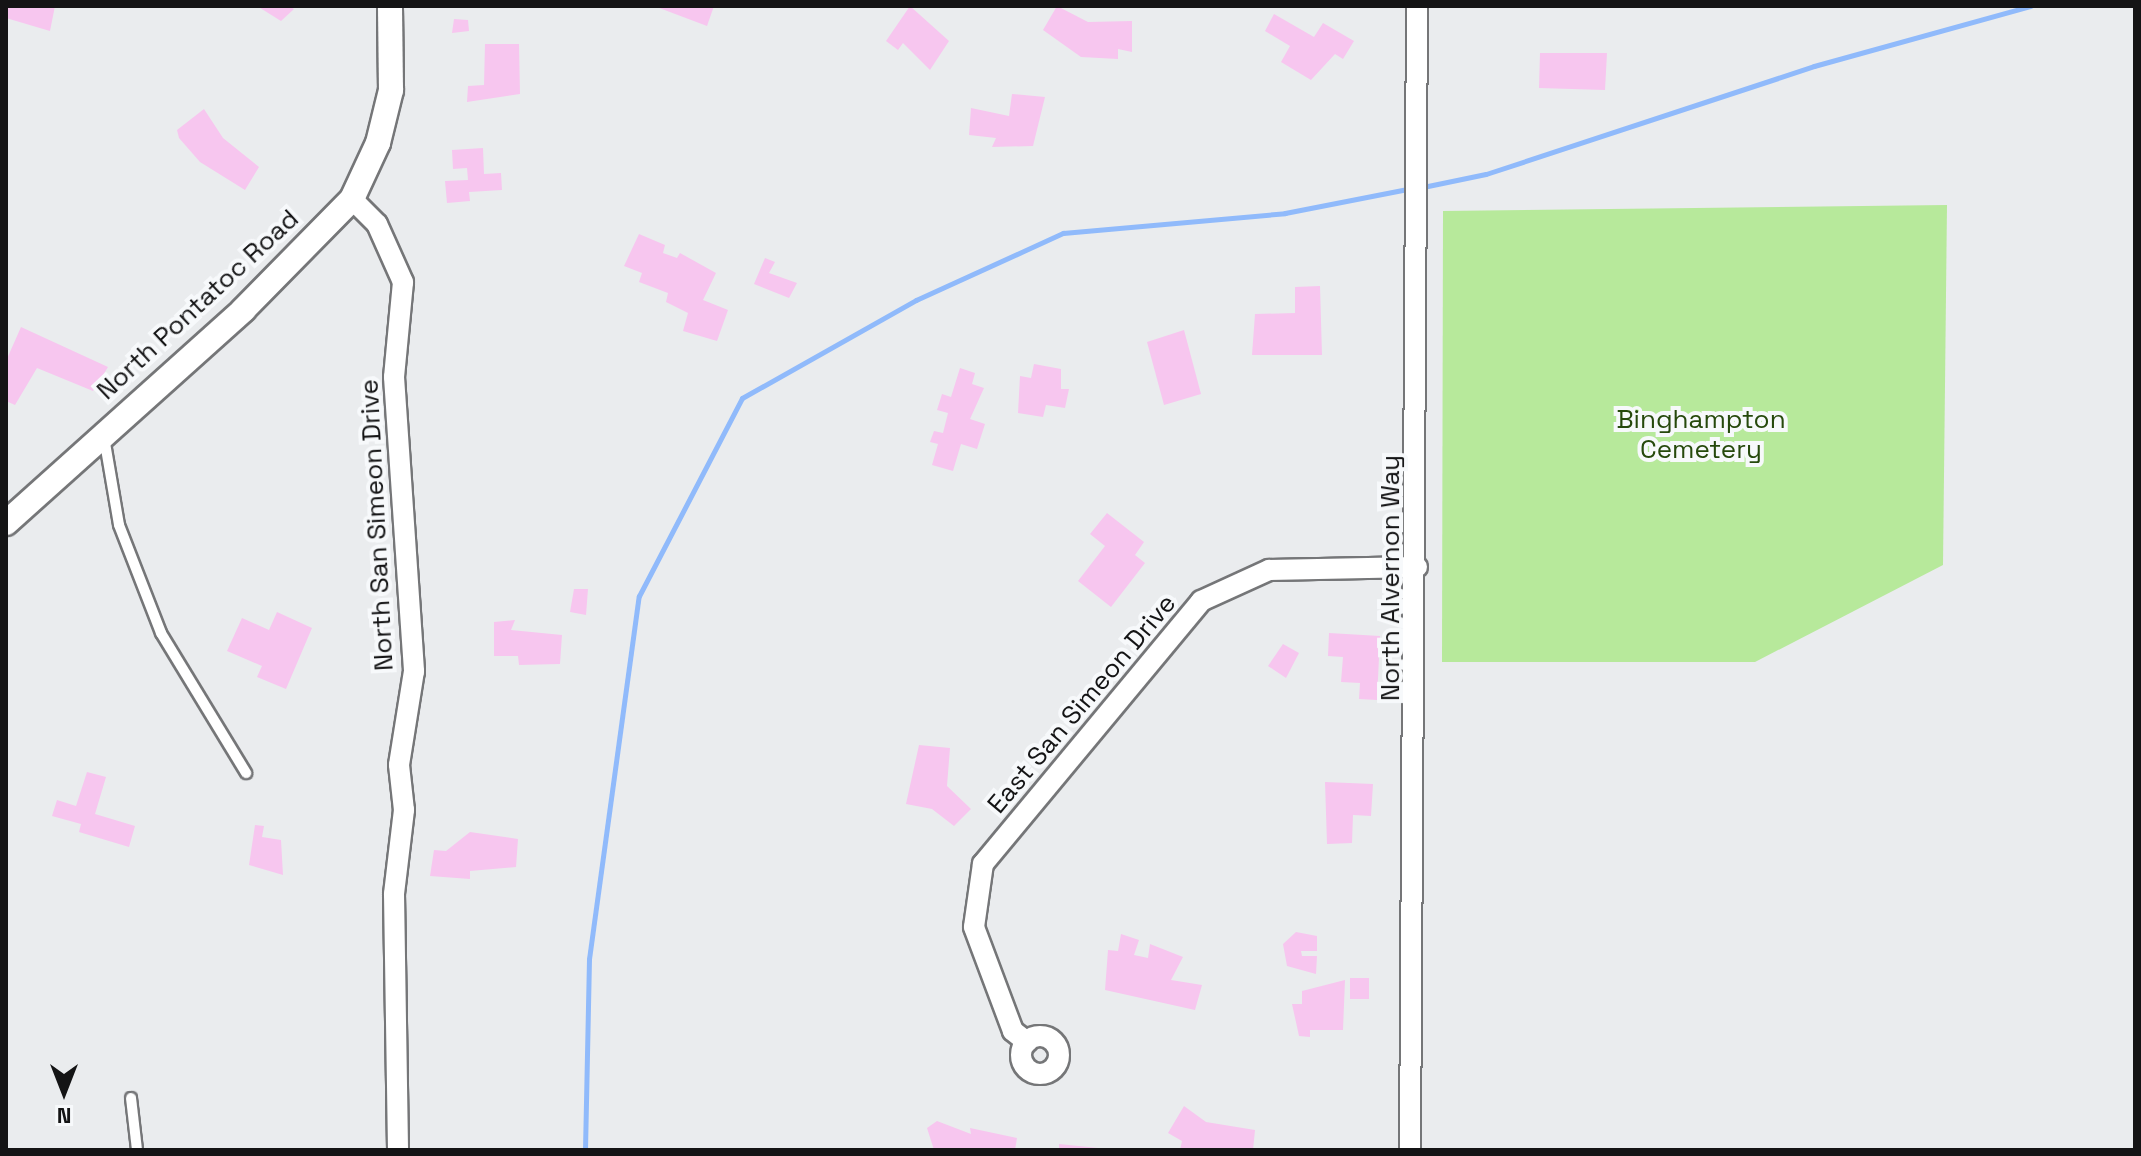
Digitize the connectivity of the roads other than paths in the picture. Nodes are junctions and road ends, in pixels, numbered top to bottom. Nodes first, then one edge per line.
1 (390, 6) edge
2 (1417, 6) edge
3 (352, 199) junction
4 (103, 431) junction
5 (6, 523) edge
6 (1417, 567) junction
7 (246, 773) dead end
8 (1027, 1042) dead end
9 (131, 1098) dead end
10 (137, 1150) edge
11 (398, 1150) edge
12 (1410, 1150) edge

1 - 3 street, North Pontatoc Road
2 - 6 street, North Alvernon Way
3 - 4 street, North Pontatoc Road
3 - 11 street, North San Simeon Drive
4 - 5 street, North Pontatoc Road
4 - 7 lane
6 - 8 street, East San Simeon Drive
6 - 12 street, North Alvernon Way
9 - 10 lane

